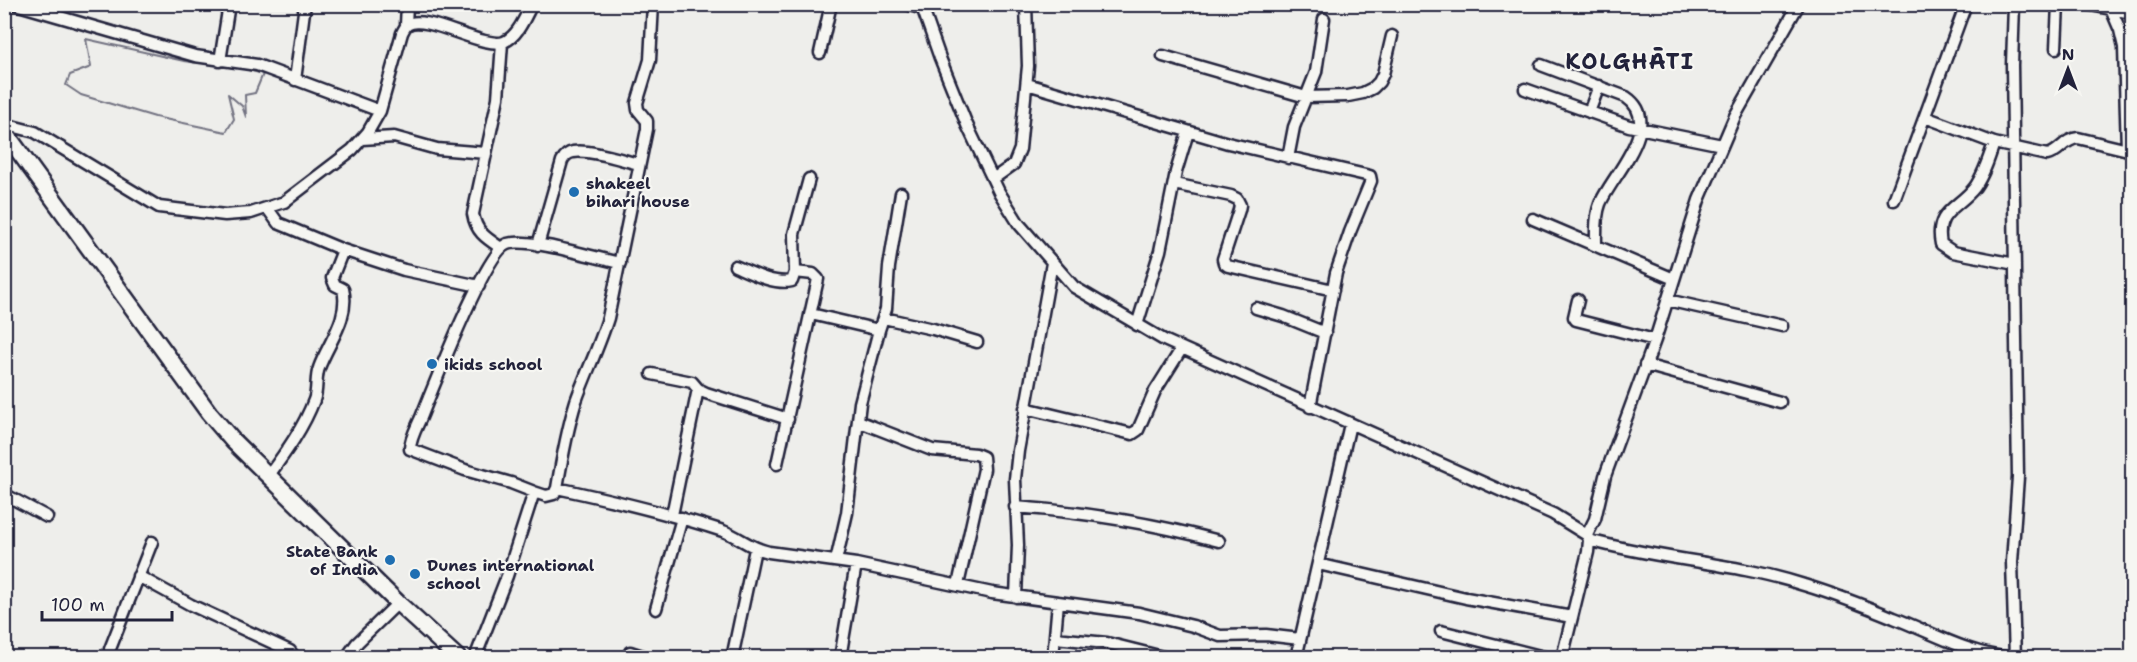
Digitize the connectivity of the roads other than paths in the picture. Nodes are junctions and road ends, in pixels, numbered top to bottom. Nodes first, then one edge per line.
1 (15, 4) edge
2 (229, 4) edge
3 (305, 4) edge
4 (407, 4) edge
5 (532, 4) edge
6 (653, 4) edge
7 (831, 4) edge
8 (907, 4) edge
9 (1026, 4) edge
10 (1799, 4) edge
11 (1966, 4) edge
12 (2014, 4) edge
13 (2058, 4) edge
14 (2085, 4) edge
15 (922, 7) edge
16 (2111, 9) junction
17 (2133, 13) edge
18 (1324, 19) dead end
19 (406, 26) junction
20 (1392, 36) dead end
21 (502, 43) junction
22 (2056, 48) dead end
23 (820, 53) dead end
24 (1163, 56) dead end
25 (220, 61) junction
26 (1541, 65) dead end
27 (295, 80) junction
28 (1027, 84) junction
29 (1599, 86) junction
30 (1525, 88) dead end
31 (1306, 97) junction
32 (380, 111) junction
33 (1589, 112) junction
34 (1925, 117) junction
35 (4, 124) edge
36 (1640, 129) junction
37 (4, 131) edge
38 (1188, 132) junction
39 (362, 139) junction
40 (1994, 143) junction
41 (1722, 145) junction
42 (2013, 147) junction
43 (2130, 150) edge
44 (486, 153) junction
45 (1288, 158) junction
46 (639, 164) junction
47 (809, 179) dead end
48 (993, 179) junction
49 (1174, 184) junction
50 (901, 193) dead end
51 (1894, 200) dead end
52 (268, 209) junction
53 (1533, 219) dead end
54 (538, 245) junction
55 (1596, 246) junction
56 (501, 248) junction
57 (343, 250) junction
58 (620, 263) junction
59 (1052, 263) junction
60 (2015, 264) junction
61 (735, 266) dead end
62 (795, 272) junction
63 (1674, 279) junction
64 (479, 286) junction
65 (1333, 290) junction
66 (1578, 300) dead end
67 (1667, 300) junction
68 (1256, 309) dead end
69 (811, 314) junction
70 (884, 318) junction
71 (1137, 325) junction
72 (1782, 326) dead end
73 (879, 330) junction
74 (1324, 333) junction
75 (1655, 340) junction
76 (977, 342) dead end
77 (1182, 348) junction
78 (1645, 366) junction
79 (652, 374) dead end
80 (698, 389) junction
81 (1780, 402) dead end
82 (1310, 406) junction
83 (1025, 408) junction
84 (788, 419) junction
85 (858, 422) junction
86 (1350, 424) junction
87 (777, 464) dead end
88 (269, 476) junction
89 (557, 488) junction
90 (534, 492) junction
91 (4, 494) edge
92 (1016, 507) junction
93 (47, 517) dead end
94 (677, 517) junction
95 (1588, 537) junction
96 (1219, 541) dead end
97 (152, 542) dead end
98 (755, 549) junction
99 (836, 561) junction
100 (856, 564) junction
101 (1318, 564) junction
102 (138, 576) junction
103 (958, 585) junction
104 (1016, 597) junction
105 (1058, 602) junction
106 (398, 603) junction
107 (656, 609) dead end
108 (1572, 617) junction
109 (1441, 631) dead end
110 (1055, 638) junction
111 (1300, 639) junction
112 (110, 649) dead end
113 (630, 652) dead end
114 (295, 657) edge
115 (346, 657) edge
116 (458, 657) edge
117 (475, 657) edge
118 (649, 657) edge
119 (732, 657) edge
120 (840, 657) edge
121 (1053, 657) edge
122 (1167, 657) edge
123 (1296, 657) edge
124 (1548, 657) edge
125 (1562, 657) edge
126 (2013, 657) edge

1 - 25 street
2 - 25 street
3 - 27 street
4 - 19 street
5 - 21 street
6 - 46 street
7 - 23 street
8 - 15 street
9 - 28 street
10 - 41 street
11 - 34 street
12 - 42 street
13 - 22 street
14 - 16 street
15 - 48 street
16 - 17 street
16 - 43 street
18 - 31 street
19 - 21 street
19 - 32 street
20 - 31 street
21 - 44 street
24 - 31 street
25 - 27 street
26 - 29 street
27 - 32 street
28 - 38 street
28 - 48 street
29 - 33 street
29 - 36 street
30 - 33 street
31 - 45 street
32 - 39 street
33 - 36 street
34 - 40 street
34 - 51 street
35 - 52 street
36 - 41 street
36 - 55 street
37 - 88 main road
38 - 45 street
38 - 49 street
39 - 44 street
39 - 52 street
40 - 42 street
40 - 60 street
41 - 63 street
42 - 43 street
42 - 60 street
44 - 56 street
45 - 65 street
46 - 54 street
46 - 58 street
47 - 62 street
48 - 59 street
49 - 65 street
49 - 71 street
50 - 70 street
52 - 57 street
53 - 55 street
54 - 56 street
54 - 58 street
55 - 63 street
56 - 64 street
57 - 64 street
57 - 88 street
58 - 89 street
59 - 71 street
59 - 83 street
60 - 126 street
61 - 62 street
62 - 69 street
63 - 67 street
64 - 90 street
65 - 74 street
66 - 75 street
67 - 72 street
67 - 75 street
68 - 74 street
69 - 73 street
69 - 84 street
70 - 73 street
70 - 76 street
71 - 77 street
73 - 85 street
74 - 82 street
75 - 78 street
77 - 82 street
77 - 83 street
78 - 81 street
78 - 95 street
79 - 80 street
80 - 84 street
80 - 94 street
82 - 86 street
83 - 92 street
84 - 87 street
85 - 99 street
85 - 103 street
86 - 95 street
86 - 101 street
88 - 106 main road
89 - 90 street
89 - 94 street
90 - 117 street
91 - 93 street
92 - 96 street
92 - 104 street
94 - 98 street
94 - 107 street
95 - 108 street
95 - 126 street
97 - 102 street
98 - 99 street
98 - 119 street
99 - 100 street
100 - 103 street
100 - 120 street
101 - 108 street
101 - 111 street
102 - 112 street
102 - 114 street
103 - 104 street
104 - 105 street
105 - 110 street
105 - 111 street
106 - 115 street
106 - 116 main road
108 - 125 street
109 - 124 street
110 - 121 street
110 - 122 street
111 - 123 street
113 - 118 street

